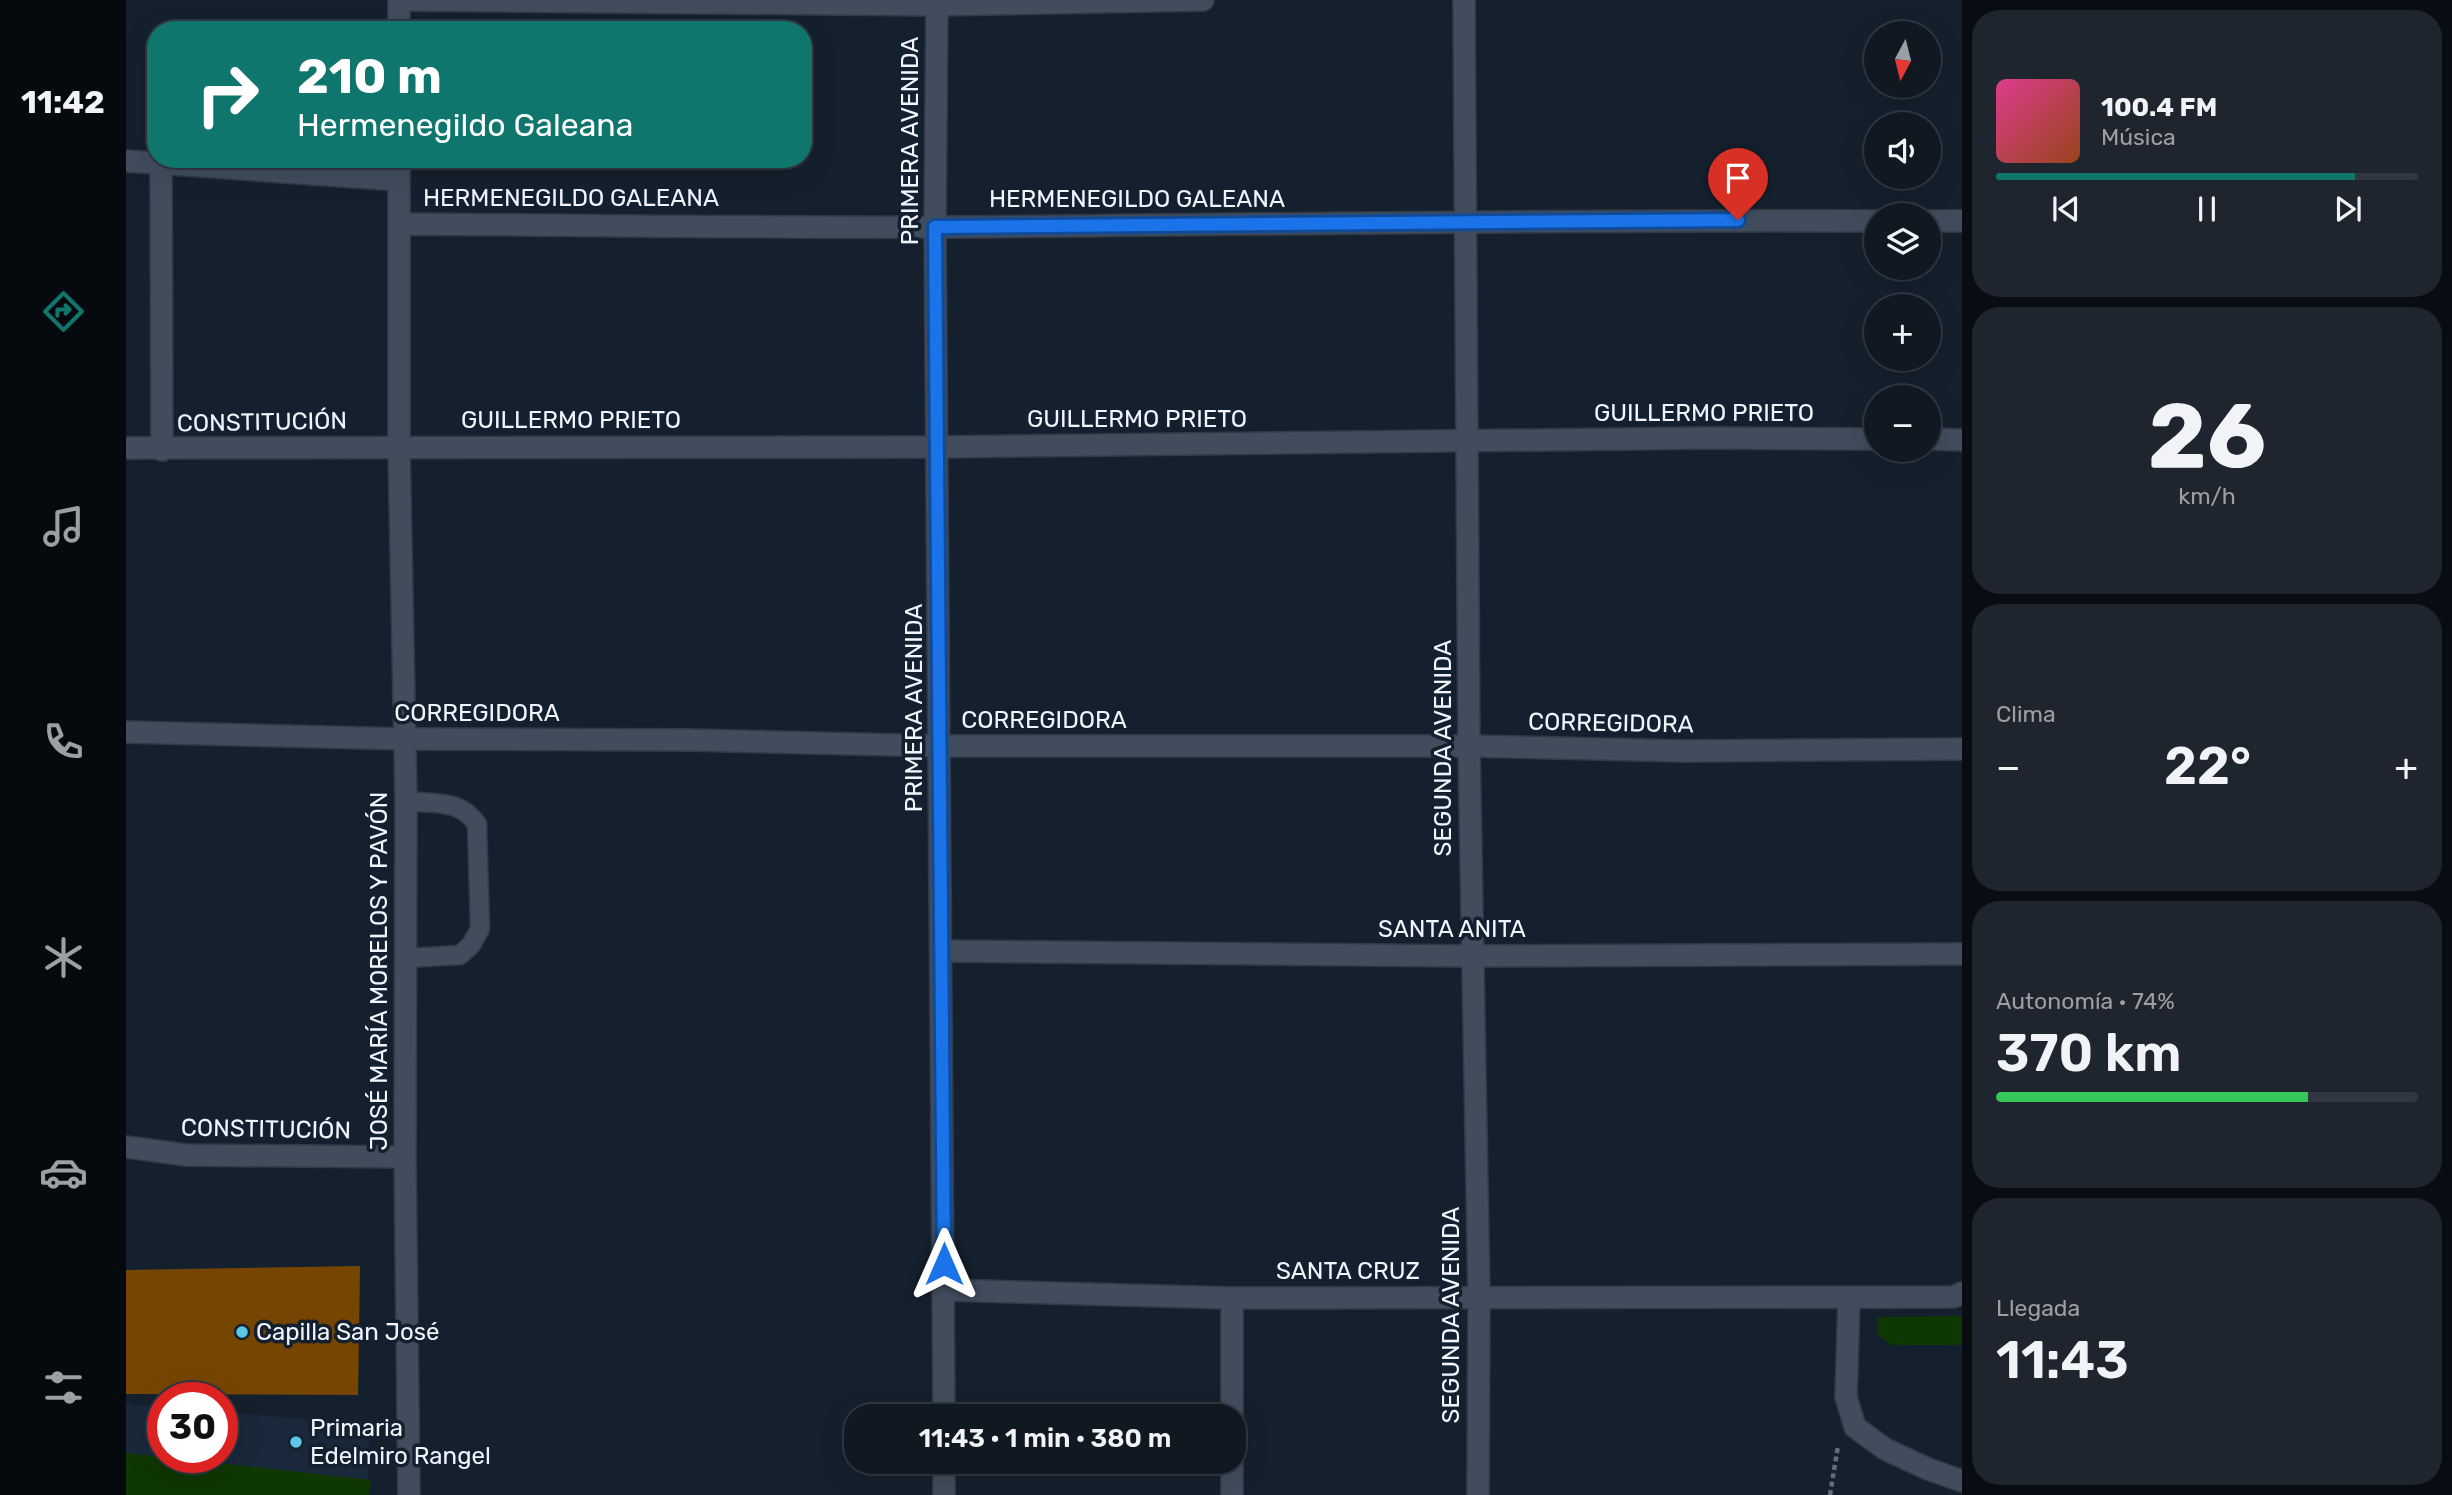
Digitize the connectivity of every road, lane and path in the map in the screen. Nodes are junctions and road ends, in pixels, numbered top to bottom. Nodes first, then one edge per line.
1 (399, 0) edge
2 (1203, 0) edge
3 (1464, 0) edge
4 (937, 2) edge
5 (399, 21) edge
6 (126, 161) edge
7 (147, 163) edge
8 (161, 168) edge
9 (304, 168) edge
10 (399, 170) edge
11 (1864, 221) edge
12 (1941, 221) edge
13 (1962, 221) edge
14 (1464, 223) junction
15 (399, 224) junction
16 (935, 227) junction
17 (1864, 439) edge
18 (1941, 439) edge
19 (1962, 440) edge
20 (1468, 442) junction
21 (399, 446) junction
22 (938, 447) junction
23 (126, 449) edge
24 (162, 450) junction
25 (126, 732) edge
26 (405, 739) junction
27 (940, 746) junction
28 (1469, 746) junction
29 (1962, 749) edge
30 (406, 801) junction
31 (942, 951) junction
32 (1962, 954) edge
33 (1472, 956) junction
34 (407, 958) junction
35 (126, 1147) edge
36 (405, 1157) junction
37 (944, 1290) junction
38 (1962, 1293) edge
39 (1479, 1297) junction
40 (1232, 1298) junction
41 (1849, 1298) junction
42 (944, 1404) edge
43 (1232, 1404) edge
44 (944, 1474) edge
45 (1232, 1474) edge
46 (1962, 1481) edge
47 (409, 1495) edge
48 (944, 1495) edge
49 (1232, 1495) edge
50 (1478, 1495) edge

1 - 4 street
1 - 5 street
2 - 4 street
3 - 14 street, SEGUNDA AVENIDA
4 - 16 street, PRIMERA AVENIDA
6 - 7 street, HERMENEGILDO GALEANA
8 - 24 street
9 - 10 street, HERMENEGILDO GALEANA
10 - 15 street
11 - 14 street, HERMENEGILDO GALEANA
12 - 13 street
14 - 16 street, HERMENEGILDO GALEANA
14 - 20 street, SEGUNDA AVENIDA
15 - 16 street, HERMENEGILDO GALEANA
15 - 21 street
16 - 22 street, PRIMERA AVENIDA
17 - 20 street, GUILLERMO PRIETO
18 - 19 street
20 - 22 street, GUILLERMO PRIETO
20 - 28 street, SEGUNDA AVENIDA
21 - 22 street, GUILLERMO PRIETO
21 - 24 street, CONSTITUCIÓN
21 - 26 street, JOSÉ MARÍA MORELOS Y PAVÓN
22 - 27 street, PRIMERA AVENIDA
23 - 24 street, CONSTITUCIÓN
25 - 26 street, CORREGIDORA
26 - 27 street, CORREGIDORA
26 - 30 street, JOSÉ MARÍA MORELOS Y PAVÓN
27 - 28 street, CORREGIDORA
27 - 31 street, PRIMERA AVENIDA
28 - 29 street, CORREGIDORA
28 - 33 street, SEGUNDA AVENIDA
30 - 34 street, JOSÉ MARÍA MORELOS Y PAVÓN
30 - 34 lane
31 - 33 street, SANTA ANITA
31 - 37 street, PRIMERA AVENIDA
32 - 33 street, SANTA ANITA
33 - 39 street, SEGUNDA AVENIDA
34 - 36 street, JOSÉ MARÍA MORELOS Y PAVÓN
35 - 36 street, CONSTITUCIÓN
36 - 47 street, JOSÉ MARÍA MORELOS Y PAVÓN
37 - 40 street, SANTA CRUZ
37 - 42 street, PRIMERA AVENIDA
38 - 41 street, SANTA CRUZ
39 - 40 street, SANTA CRUZ
39 - 41 street, SANTA CRUZ
39 - 50 street, SEGUNDA AVENIDA
40 - 43 street
41 - 46 street
44 - 48 street
45 - 49 street

